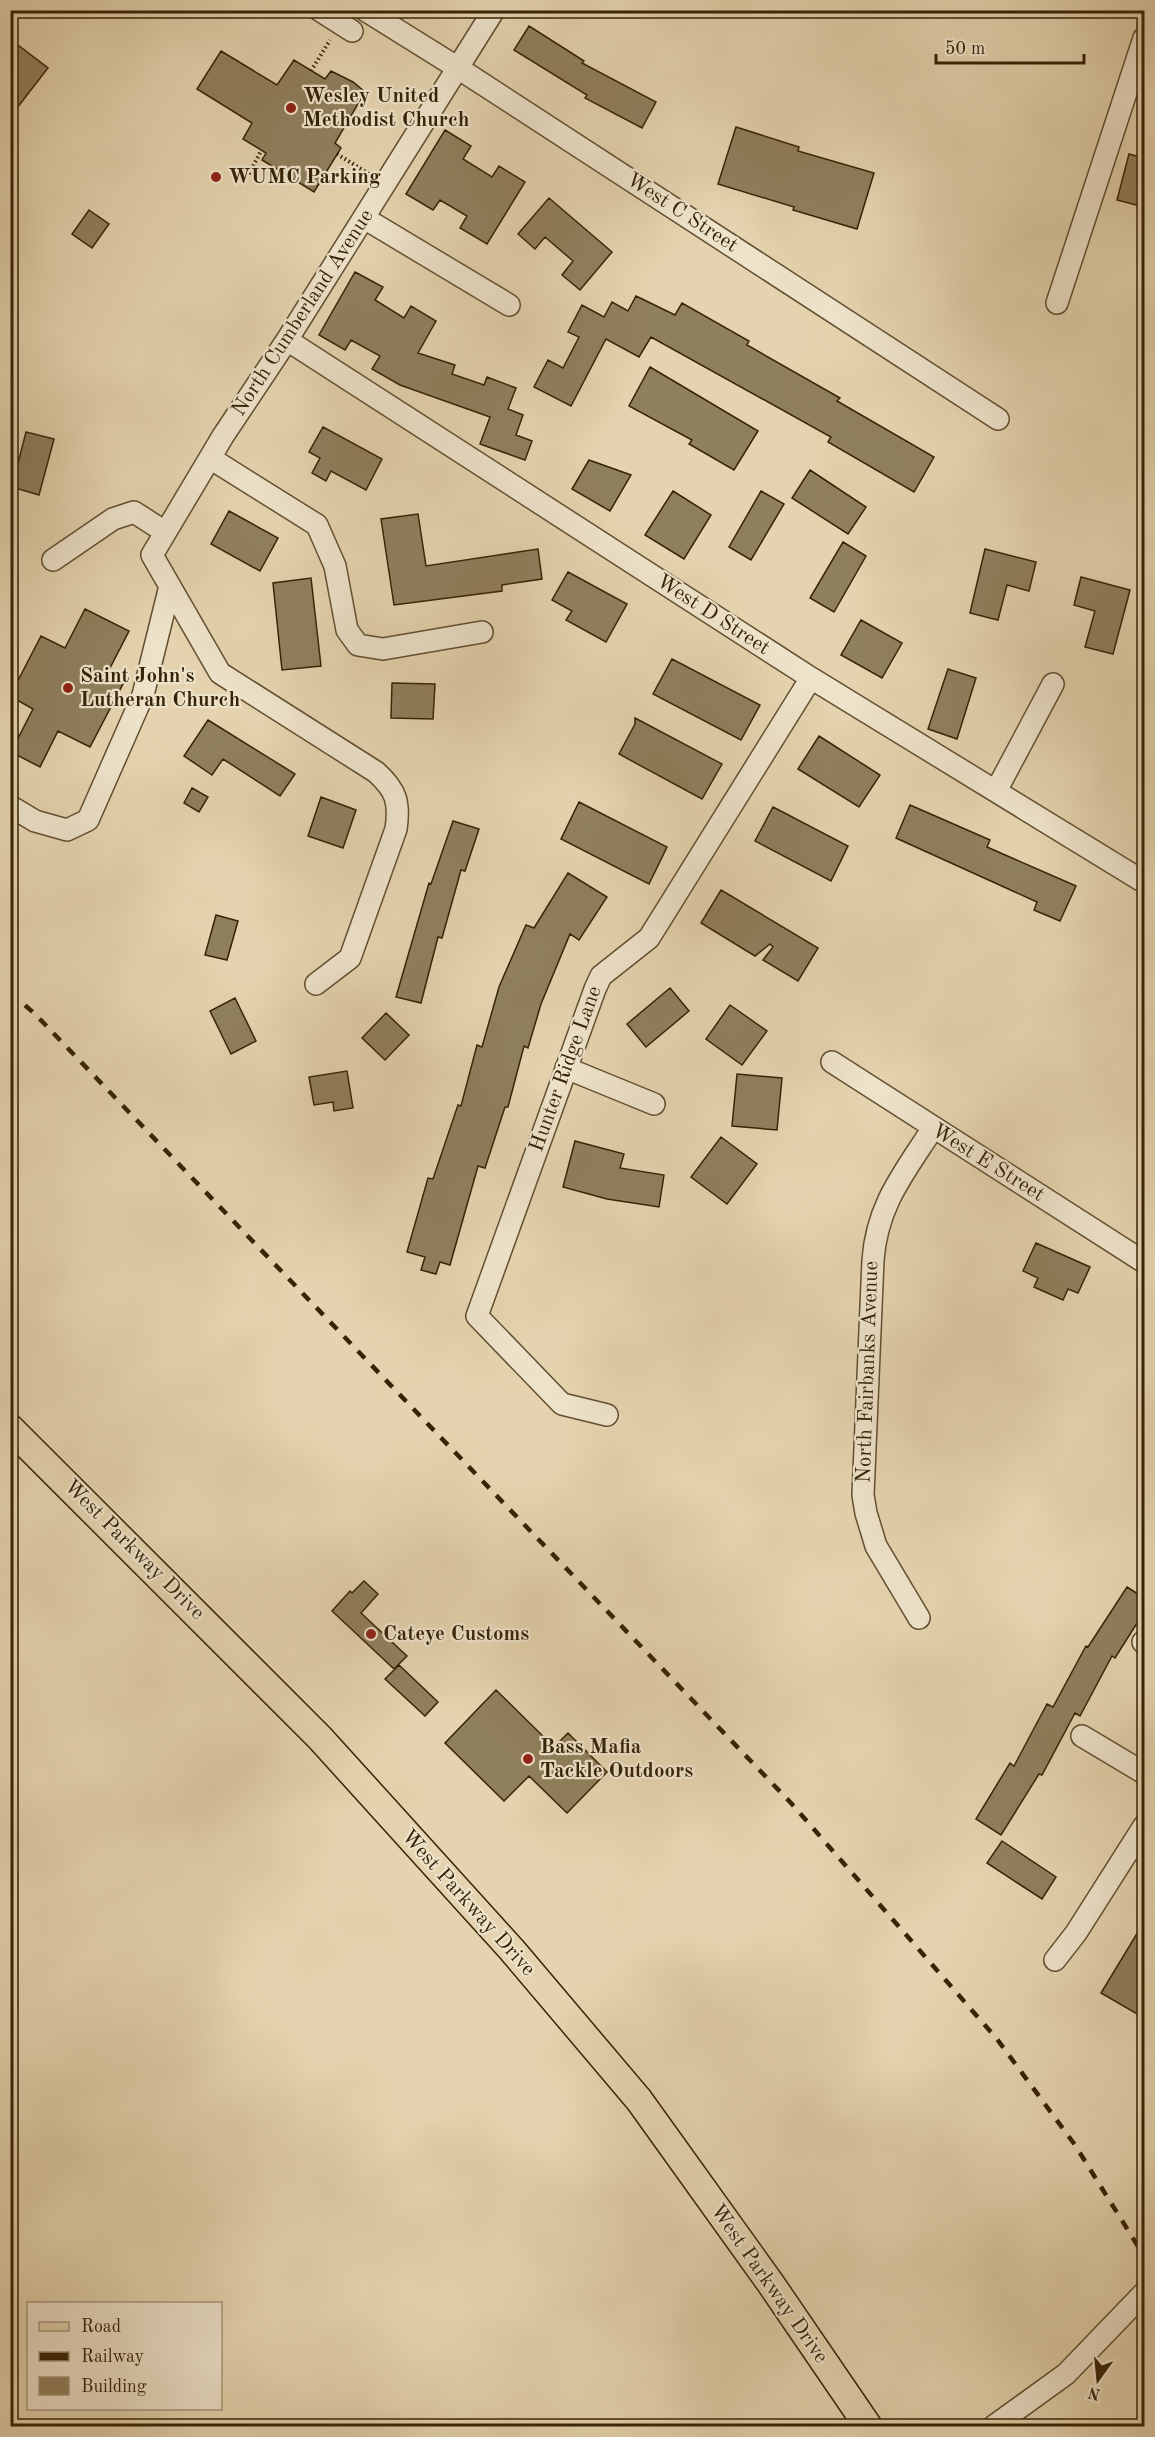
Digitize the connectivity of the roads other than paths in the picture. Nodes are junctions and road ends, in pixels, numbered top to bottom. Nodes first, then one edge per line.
1 (319, 10) edge
2 (365, 10) edge
3 (494, 10) edge
4 (346, 27) road end
5 (1144, 38) edge
6 (458, 68) junction
7 (364, 218) junction
8 (1058, 303) dead end
9 (508, 305) dead end
10 (287, 340) junction
11 (998, 419) dead end
12 (210, 458) junction
13 (165, 532) junction
14 (53, 560) dead end
15 (170, 586) junction
16 (482, 632) dead end
17 (811, 678) junction
18 (1053, 684) dead end
19 (996, 791) junction
20 (10, 806) edge
21 (1144, 882) edge
22 (316, 984) dead end
23 (832, 1062) dead end
24 (566, 1068) junction
25 (654, 1104) dead end
26 (933, 1128) junction
27 (1144, 1263) edge
28 (607, 1415) dead end
29 (10, 1428) edge
30 (919, 1618) dead end
31 (1082, 1736) dead end
32 (1144, 1773) edge
33 (1144, 1826) edge
34 (1055, 1960) dead end
35 (1144, 2293) edge
36 (868, 2427) edge
37 (994, 2427) edge

1 - 4 street
2 - 6 street, West C Street
3 - 6 street, North Cumberland Avenue
5 - 8 street
6 - 7 street, North Cumberland Avenue
6 - 11 street, West C Street
7 - 9 street
7 - 10 street, North Cumberland Avenue
10 - 12 street, North Cumberland Avenue
10 - 17 street, West D Street
12 - 13 street, North Cumberland Avenue
12 - 16 street
13 - 14 street
13 - 15 street, North Cumberland Avenue
15 - 20 street
15 - 22 street
17 - 19 street, West D Street
17 - 24 street, Hunter Ridge Lane
18 - 19 street
19 - 21 street, West D Street
23 - 26 street, West E Street
24 - 25 street
24 - 28 street, Hunter Ridge Lane
26 - 27 street, West E Street
26 - 30 street, North Fairbanks Avenue
29 - 36 main road, West Parkway Drive
31 - 32 street
33 - 34 street
35 - 37 street

